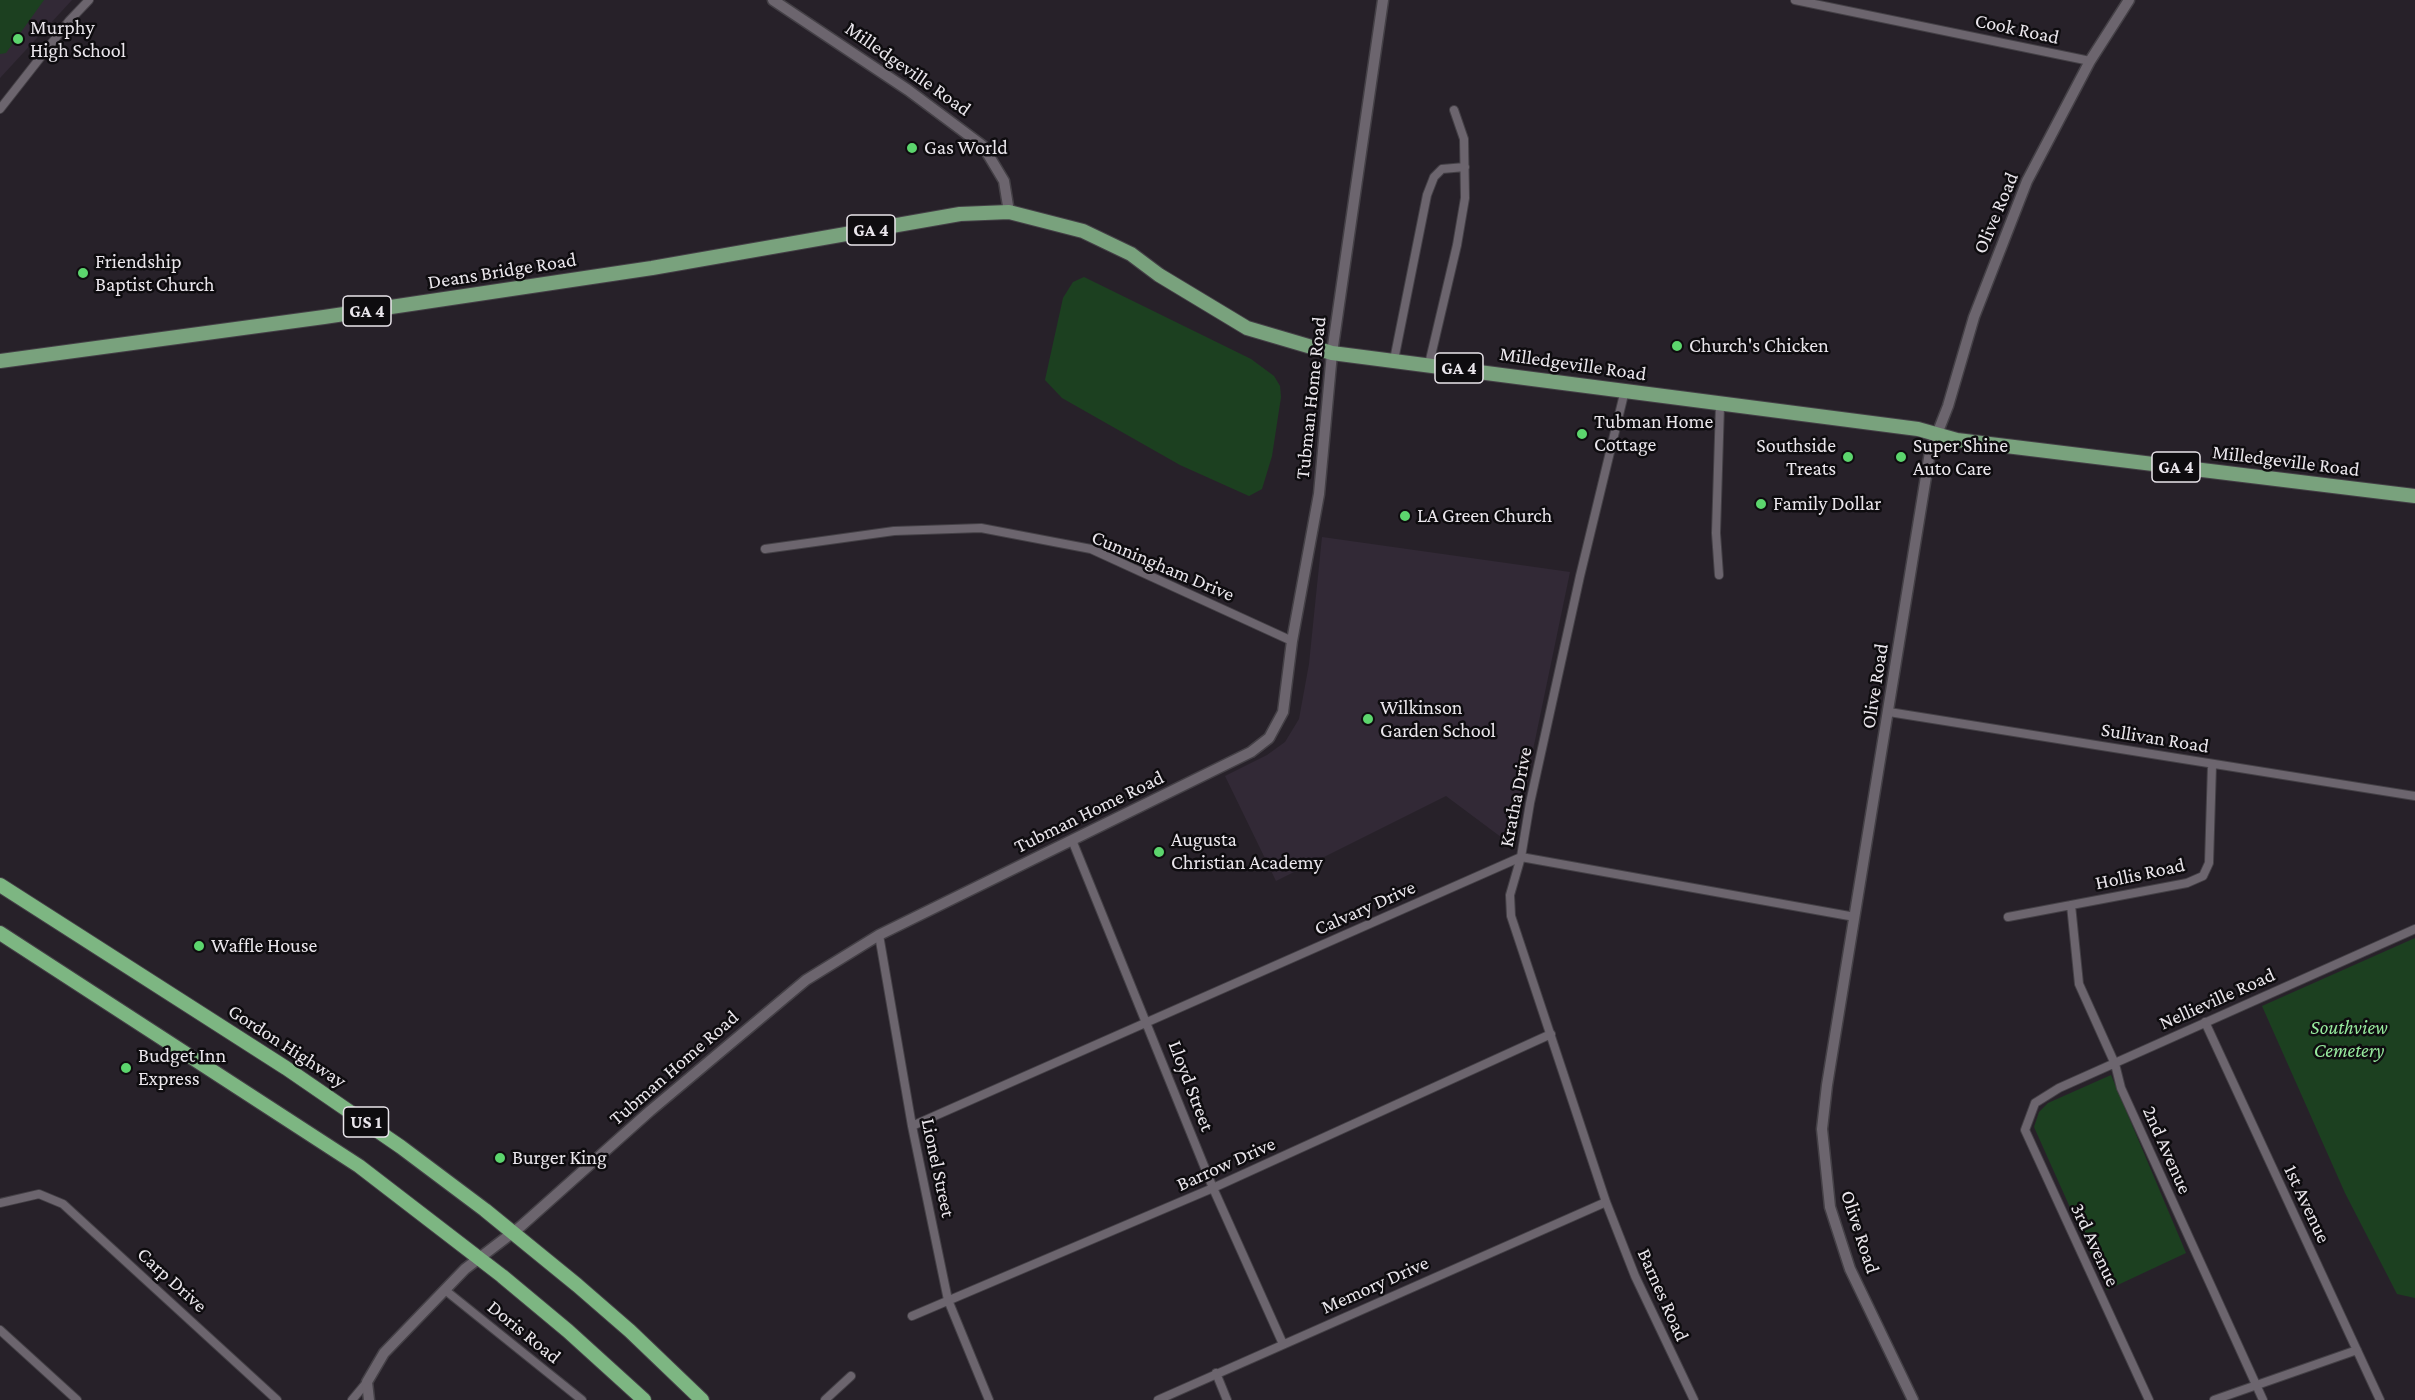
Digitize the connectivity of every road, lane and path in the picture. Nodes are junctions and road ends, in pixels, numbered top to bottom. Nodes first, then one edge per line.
1 (89, 0) edge
2 (1383, 0) edge
3 (1795, 0) edge
4 (2129, 0) edge
5 (779, 2) edge
6 (1809, 2) edge
7 (2090, 61) junction
8 (0, 109) edge
9 (1454, 110) dead end
10 (1466, 167) junction
11 (1009, 212) junction
12 (1332, 353) junction
13 (1394, 360) junction
14 (0, 361) edge
15 (1429, 364) junction
16 (1625, 390) junction
17 (1720, 405) junction
18 (1937, 435) junction
19 (2415, 496) edge
20 (765, 549) dead end
21 (1719, 574) dead end
22 (1292, 641) junction
23 (1889, 712) junction
24 (2212, 765) junction
25 (2415, 796) edge
26 (1072, 840) junction
27 (1521, 857) junction
28 (0, 885) edge
29 (2071, 905) junction
30 (1855, 917) junction
31 (2008, 917) dead end
32 (2415, 929) edge
33 (0, 933) edge
34 (879, 935) junction
35 (1148, 1022) junction
36 (2205, 1022) junction
37 (1551, 1034) junction
38 (2115, 1064) junction
39 (2035, 1103) joint
40 (912, 1126) junction
41 (1214, 1188) junction
42 (1606, 1202) junction
43 (0, 1203) edge
44 (512, 1232) junction
45 (480, 1258) junction
46 (445, 1290) junction
47 (948, 1300) junction
48 (912, 1316) dead end
49 (0, 1330) edge
50 (1283, 1344) junction
51 (2356, 1350) junction
52 (1216, 1373) junction
53 (852, 1376) dead end
54 (367, 1382) junction
55 (2255, 1384) junction
56 (272, 1398) edge
57 (77, 1400) edge
58 (352, 1400) edge
59 (369, 1400) edge
60 (582, 1400) edge
61 (644, 1400) edge
62 (702, 1400) edge
63 (825, 1400) edge
64 (989, 1400) edge
65 (1158, 1400) edge
66 (1227, 1400) edge
67 (1694, 1400) edge
68 (1913, 1400) edge
69 (2149, 1400) edge
70 (2214, 1400) edge
71 (2263, 1400) edge
72 (2380, 1400) edge

1 - 8 street
2 - 12 street, Tubman Home Road
3 - 6 street, Cook Road
4 - 7 street, Olive Road
5 - 11 street, Milledgeville Road
6 - 7 street, Cook Road
7 - 18 street, Olive Road
9 - 10 street
10 - 13 street
10 - 15 street
11 - 12 main road, Milledgeville Road / GA 4
11 - 14 main road, Deans Bridge Road / GA 4
12 - 13 main road, Milledgeville Road / GA 4
12 - 22 street, Tubman Home Road
13 - 15 main road, Milledgeville Road / GA 4
15 - 16 main road, Milledgeville Road / GA 4
16 - 17 main road, Milledgeville Road / GA 4
16 - 27 street, Kratha Drive
17 - 18 main road, Milledgeville Road / GA 4
17 - 21 street
18 - 19 main road, Milledgeville Road / GA 4
18 - 23 street, Olive Road
20 - 22 street, Cunningham Drive
22 - 26 street, Tubman Home Road
23 - 24 street, Sullivan Road
23 - 30 street, Olive Road
24 - 25 street, Sullivan Road
24 - 29 street, Hollis Road
26 - 34 street, Tubman Home Road
26 - 35 street, Lloyd Street
27 - 30 street
27 - 35 street, Calvary Drive
27 - 37 street, Kratha Drive
28 - 44 highway, Gordon Highway / US 1
29 - 31 street, Hollis Road
29 - 38 street, 2nd Avenue
30 - 68 street, Olive Road
32 - 36 street, Nellieville Road
33 - 45 highway, US 1
34 - 40 street, Lionel Street
34 - 44 street, Tubman Home Road
35 - 40 street, Calvary Drive
35 - 41 street, Lloyd Street
36 - 38 street, Nellieville Road
36 - 51 street, 1st Avenue
37 - 41 street, Barrow Drive
37 - 42 street, Kratha Drive
38 - 39 street, Nellieville Road
38 - 55 street, 2nd Avenue
39 - 69 street, 3rd Avenue
40 - 47 street, Lionel Street
41 - 47 street, Barrow Drive
41 - 50 street, Lloyd Street
42 - 50 street, Memory Drive
42 - 67 street, Barnes Road
43 - 56 street, Carp Drive
44 - 45 street, Tubman Home Road
44 - 62 highway, Gordon Highway / US 1
45 - 46 street, Tubman Home Road
45 - 61 highway, US 1
46 - 54 street, Tubman Home Road
46 - 60 street, Doris Road
47 - 48 street, Barrow Drive
47 - 64 street, Lionel Street
49 - 57 street
50 - 52 street, Memory Drive
51 - 55 street
51 - 72 street, 1st Avenue
52 - 65 street, Memory Drive
52 - 66 street
53 - 63 street
54 - 58 street
54 - 59 street
55 - 70 street
55 - 71 street, 2nd Avenue

